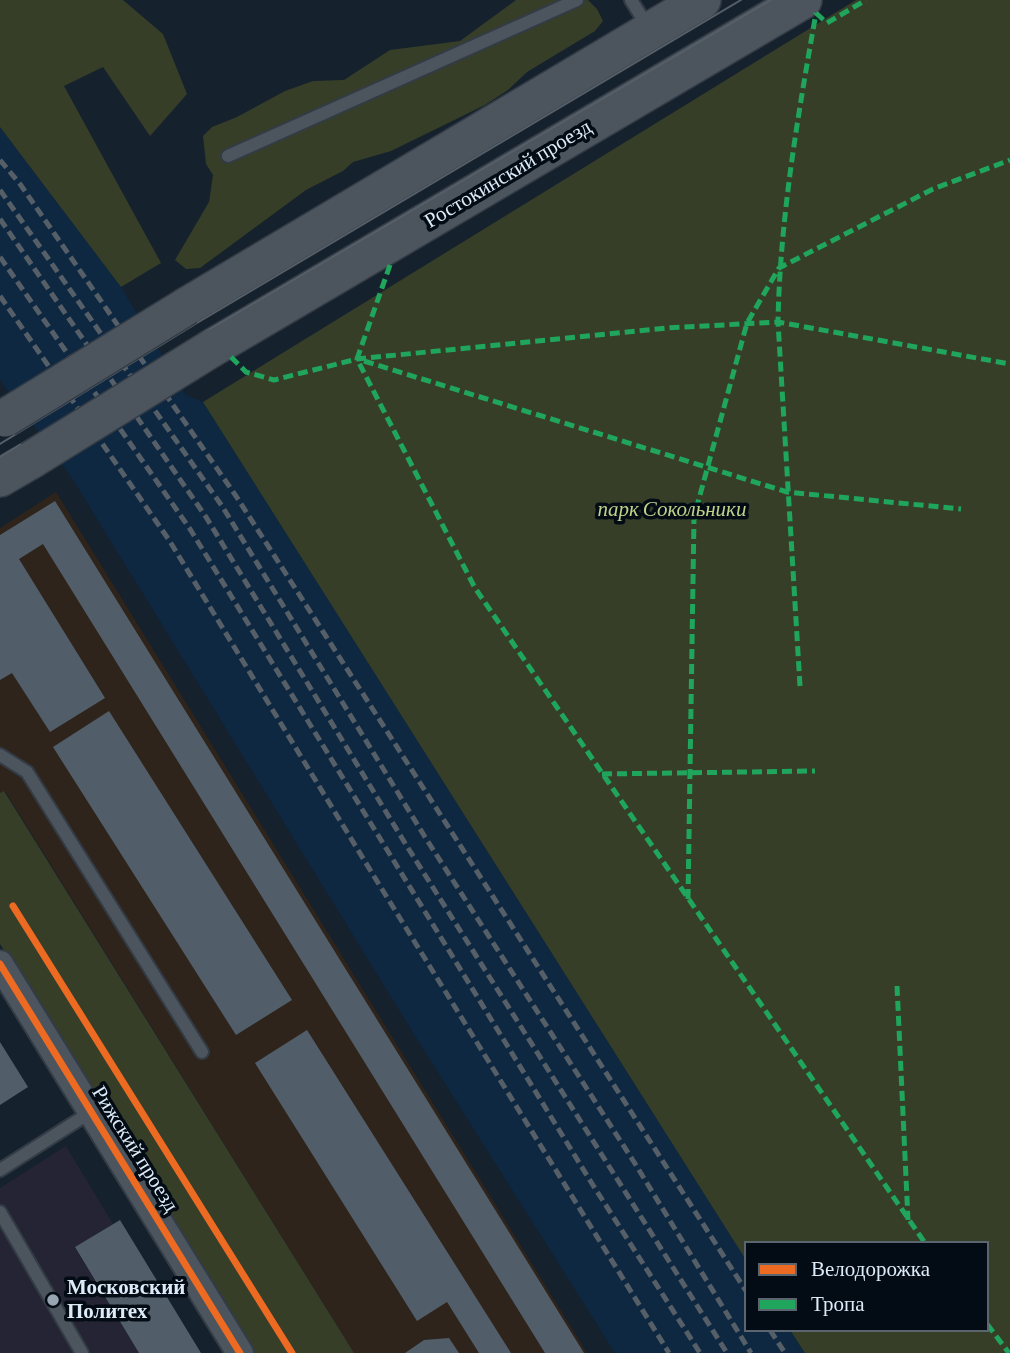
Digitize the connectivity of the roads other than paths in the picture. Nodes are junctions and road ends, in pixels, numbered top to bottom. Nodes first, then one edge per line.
1 (577, 0) edge
2 (631, 0) edge
3 (702, 0) edge
4 (803, 0) edge
5 (650, 31) junction
6 (678, 74) junction
7 (228, 156) dead end
8 (3, 419) edge
9 (0, 478) edge
10 (0, 755) edge
11 (0, 964) edge
12 (202, 1052) dead end
13 (91, 1112) junction
14 (0, 1170) edge
15 (0, 1212) edge
16 (82, 1353) edge
17 (240, 1353) edge

1 - 7 lane
2 - 5 lane
3 - 5 main road
4 - 6 main road, Ростокинский проезд
5 - 6 main road
5 - 8 main road, bridge
6 - 9 main road, Ростокинский проезд, bridge
10 - 12 lane
11 - 13 street, Рижский проезд
13 - 14 lane
13 - 17 street, Рижский проезд
15 - 16 lane

